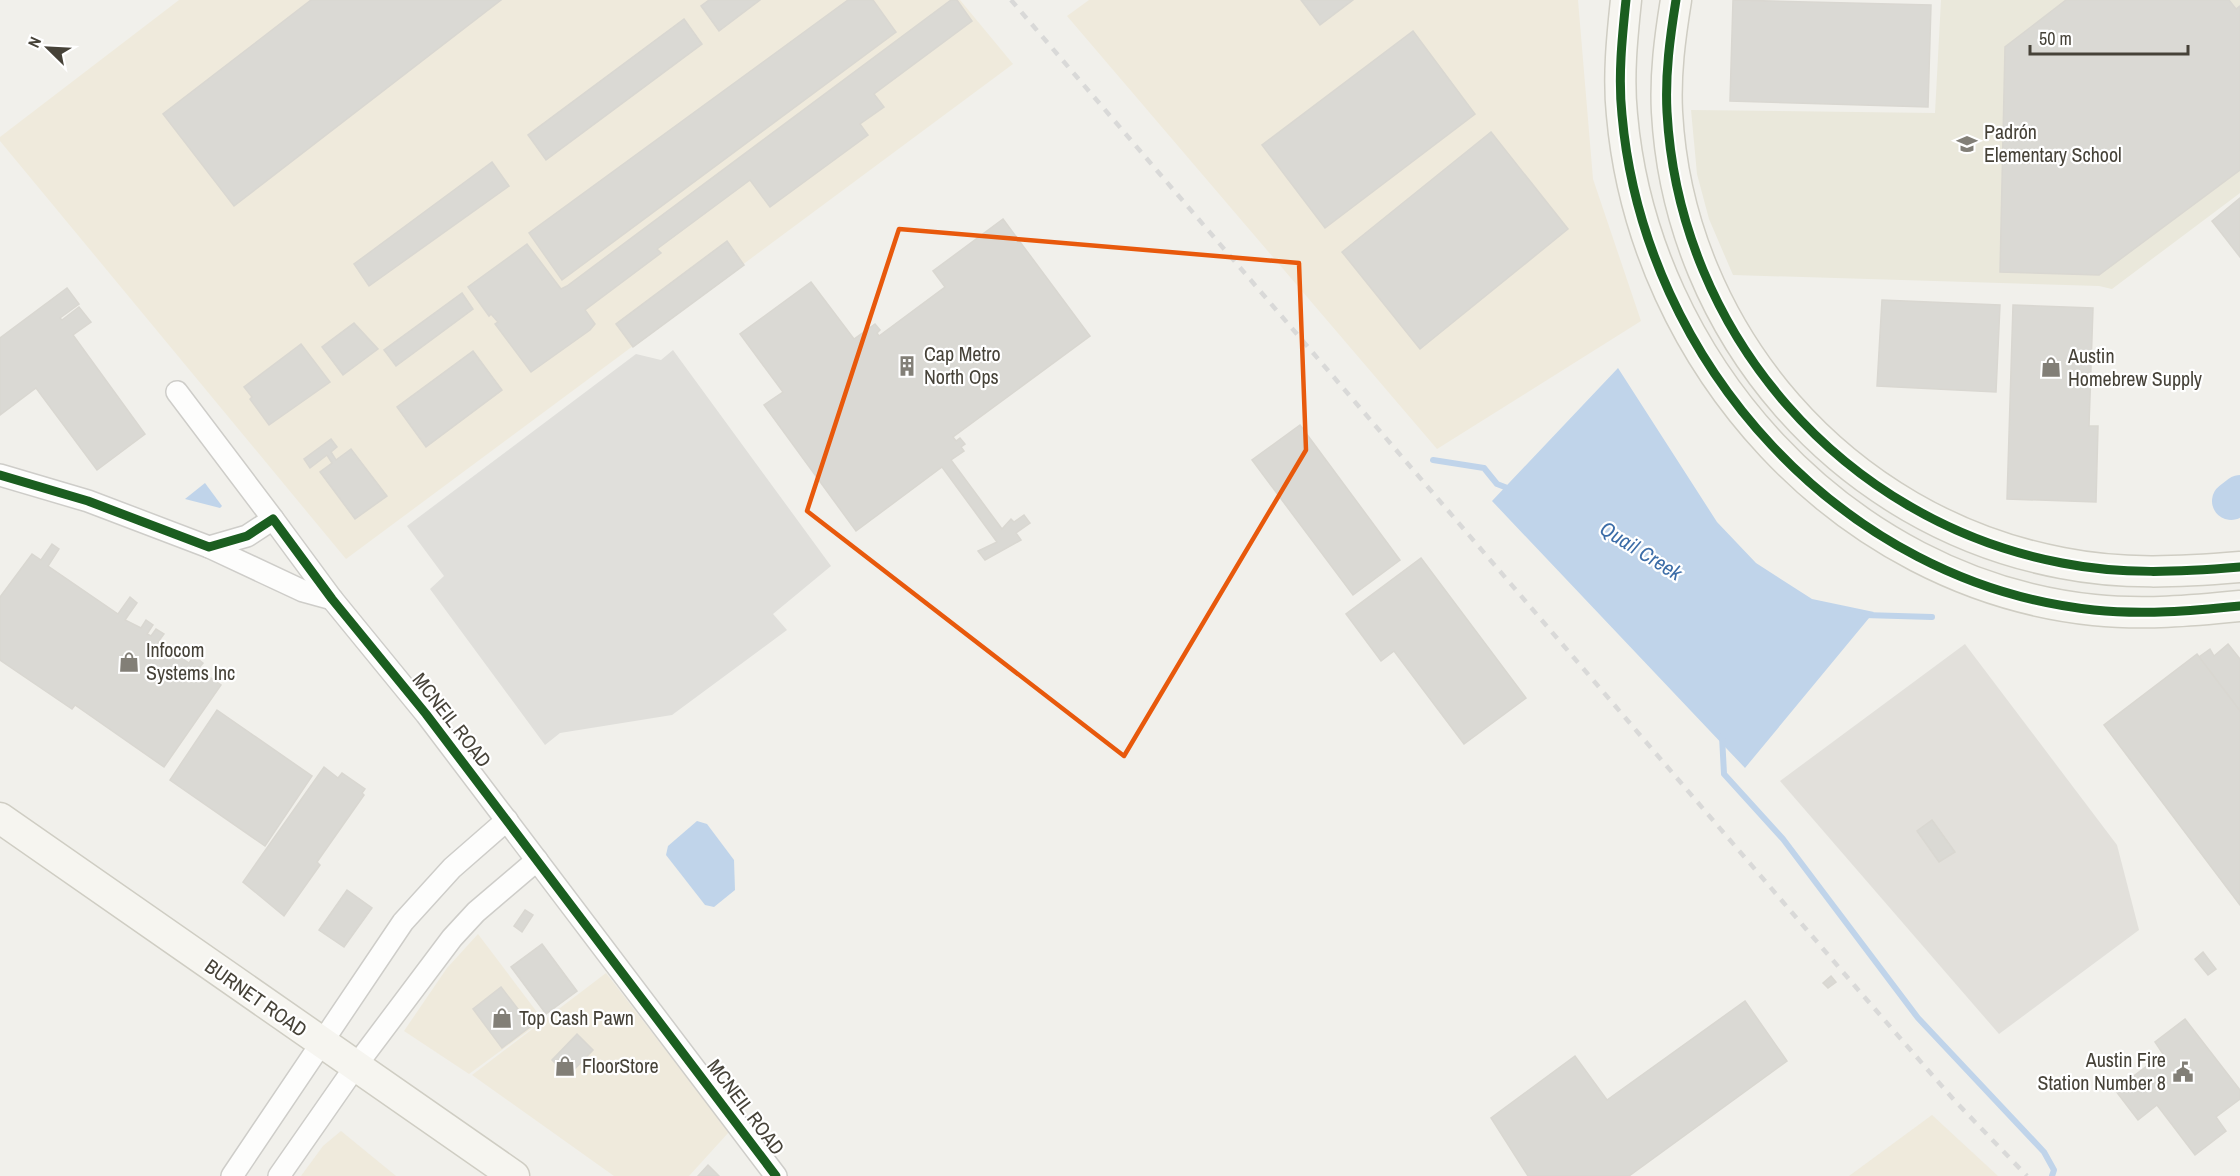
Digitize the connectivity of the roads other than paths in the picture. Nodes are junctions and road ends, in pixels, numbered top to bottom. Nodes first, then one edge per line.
1 (1626, 0) edge
2 (1676, 0) edge
3 (1693, 243) junction
4 (1654, 254) junction
5 (177, 392) dead end
6 (0, 475) edge
7 (273, 519) junction
8 (209, 547) junction
9 (2017, 552) junction
10 (2240, 567) edge
11 (2121, 571) junction
12 (2005, 591) junction
13 (332, 598) junction
14 (2240, 606) edge
15 (2118, 611) junction
16 (0, 818) edge
17 (507, 820) junction
18 (537, 860) junction
19 (321, 1044) junction
20 (355, 1067) junction
21 (232, 1176) edge
22 (279, 1176) edge
23 (514, 1176) edge
24 (776, 1176) edge

1 - 4 main road
2 - 3 main road
3 - 4 main road
3 - 9 main road
4 - 12 main road
5 - 7 street, MCNEIL ROAD
6 - 8 street
7 - 8 street
7 - 13 street, MCNEIL ROAD
8 - 13 street
9 - 11 main road
9 - 12 main road
10 - 11 main road
11 - 15 main road
12 - 15 main road
13 - 17 street, MCNEIL ROAD
14 - 15 main road
16 - 19 main road, BURNET ROAD
17 - 18 street, MCNEIL ROAD
17 - 19 street
18 - 20 street
18 - 24 street, MCNEIL ROAD
19 - 20 main road, BURNET ROAD
19 - 21 street
20 - 22 street
20 - 23 main road, BURNET ROAD

